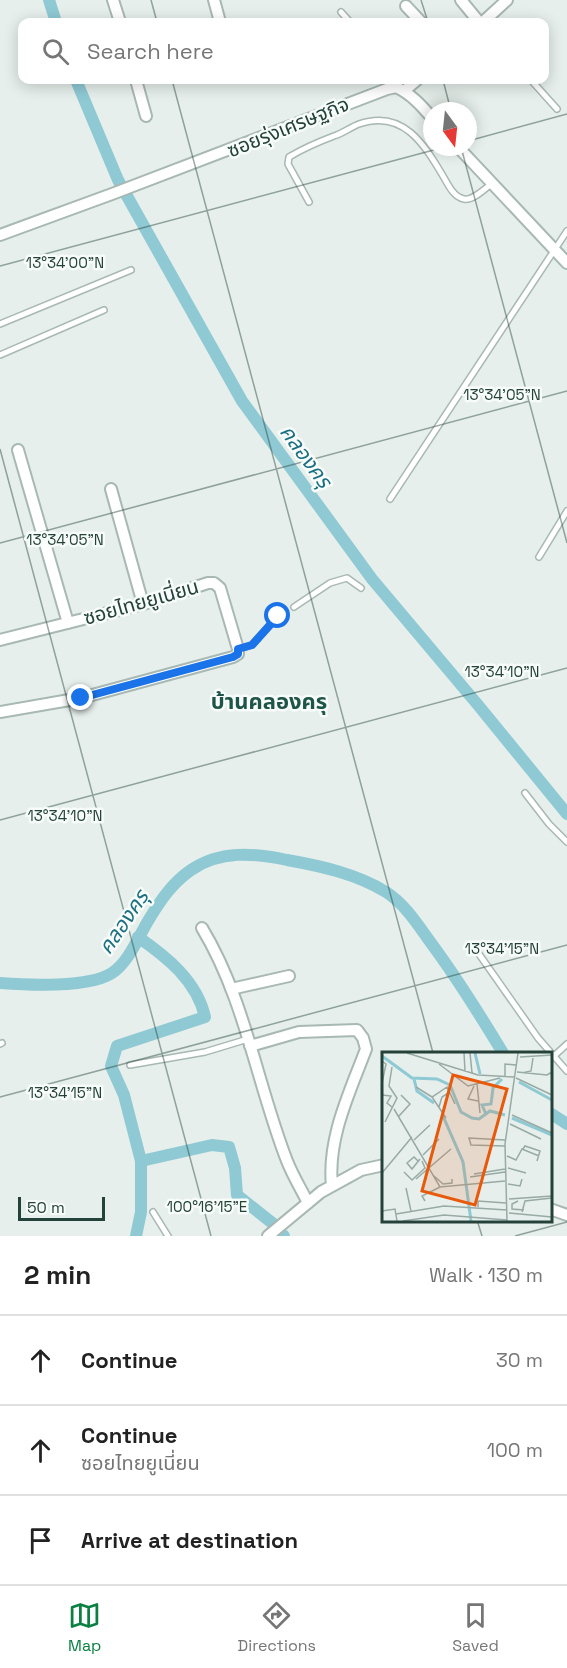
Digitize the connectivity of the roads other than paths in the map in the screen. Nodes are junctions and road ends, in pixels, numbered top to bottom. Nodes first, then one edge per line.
1 (113, 0) edge
2 (214, 0) edge
3 (461, 0) edge
4 (507, 0) edge
5 (405, 6) dead end
6 (341, 12) dead end
7 (119, 18) edge
8 (219, 18) edge
9 (346, 18) edge
10 (417, 18) edge
11 (477, 18) edge
12 (486, 18) edge
13 (137, 84) edge
14 (535, 84) edge
15 (397, 86) edge
16 (423, 108) edge
17 (557, 109) dead end
18 (146, 116) dead end
19 (466, 156) edge
20 (491, 184) junction
21 (309, 202) dead end
22 (567, 231) edge
23 (0, 235) edge
24 (555, 250) junction
25 (567, 263) edge
26 (131, 270) dead end
27 (104, 310) dead end
28 (0, 324) edge
29 (0, 355) edge
30 (18, 450) dead end
31 (111, 489) dead end
32 (390, 499) dead end
33 (567, 511) edge
34 (539, 557) dead end
35 (361, 588) dead end
36 (142, 604) junction
37 (294, 607) dead end
38 (278, 616) dead end
39 (68, 623) junction
40 (0, 640) edge
41 (238, 649) junction
42 (0, 712) edge
43 (525, 793) dead end
44 (567, 842) edge
45 (202, 928) dead end
46 (474, 947) dead end
47 (289, 976) dead end
48 (231, 988) junction
49 (249, 1043) junction
50 (567, 1044) edge
51 (550, 1052) edge
52 (552, 1054) edge
53 (554, 1056) junction
54 (130, 1065) dead end
55 (567, 1071) edge
56 (382, 1165) edge
57 (332, 1186) junction
58 (308, 1203) junction
59 (552, 1210) edge
60 (153, 1212) dead end
61 (567, 1215) edge
62 (168, 1236) edge
63 (268, 1236) edge

1 - 7 street
2 - 8 street
3 - 11 street
4 - 12 street
5 - 10 street
6 - 9 lane
13 - 18 street
14 - 17 lane
15 - 16 street
15 - 23 street, ซอยรุ่งเศรษฐกิจ
19 - 20 street
20 - 21 lane
20 - 24 street
22 - 24 lane
24 - 25 street
24 - 32 lane
26 - 28 lane
27 - 29 lane
30 - 39 street
31 - 36 street
33 - 34 lane
35 - 37 lane
36 - 39 street, ซอยไทยยูเนี่ยน
36 - 41 street, ซอยไทยยูเนี่ยน
38 - 41 lane
39 - 40 street, ซอยไทยยูเนี่ยน
41 - 42 street
43 - 44 lane
45 - 48 street
46 - 51 lane
47 - 48 street
48 - 49 street
49 - 54 lane
49 - 57 street
49 - 58 street
50 - 53 lane
52 - 53 lane
53 - 55 lane
56 - 57 street
57 - 58 street
58 - 63 street
59 - 61 street
60 - 62 lane

